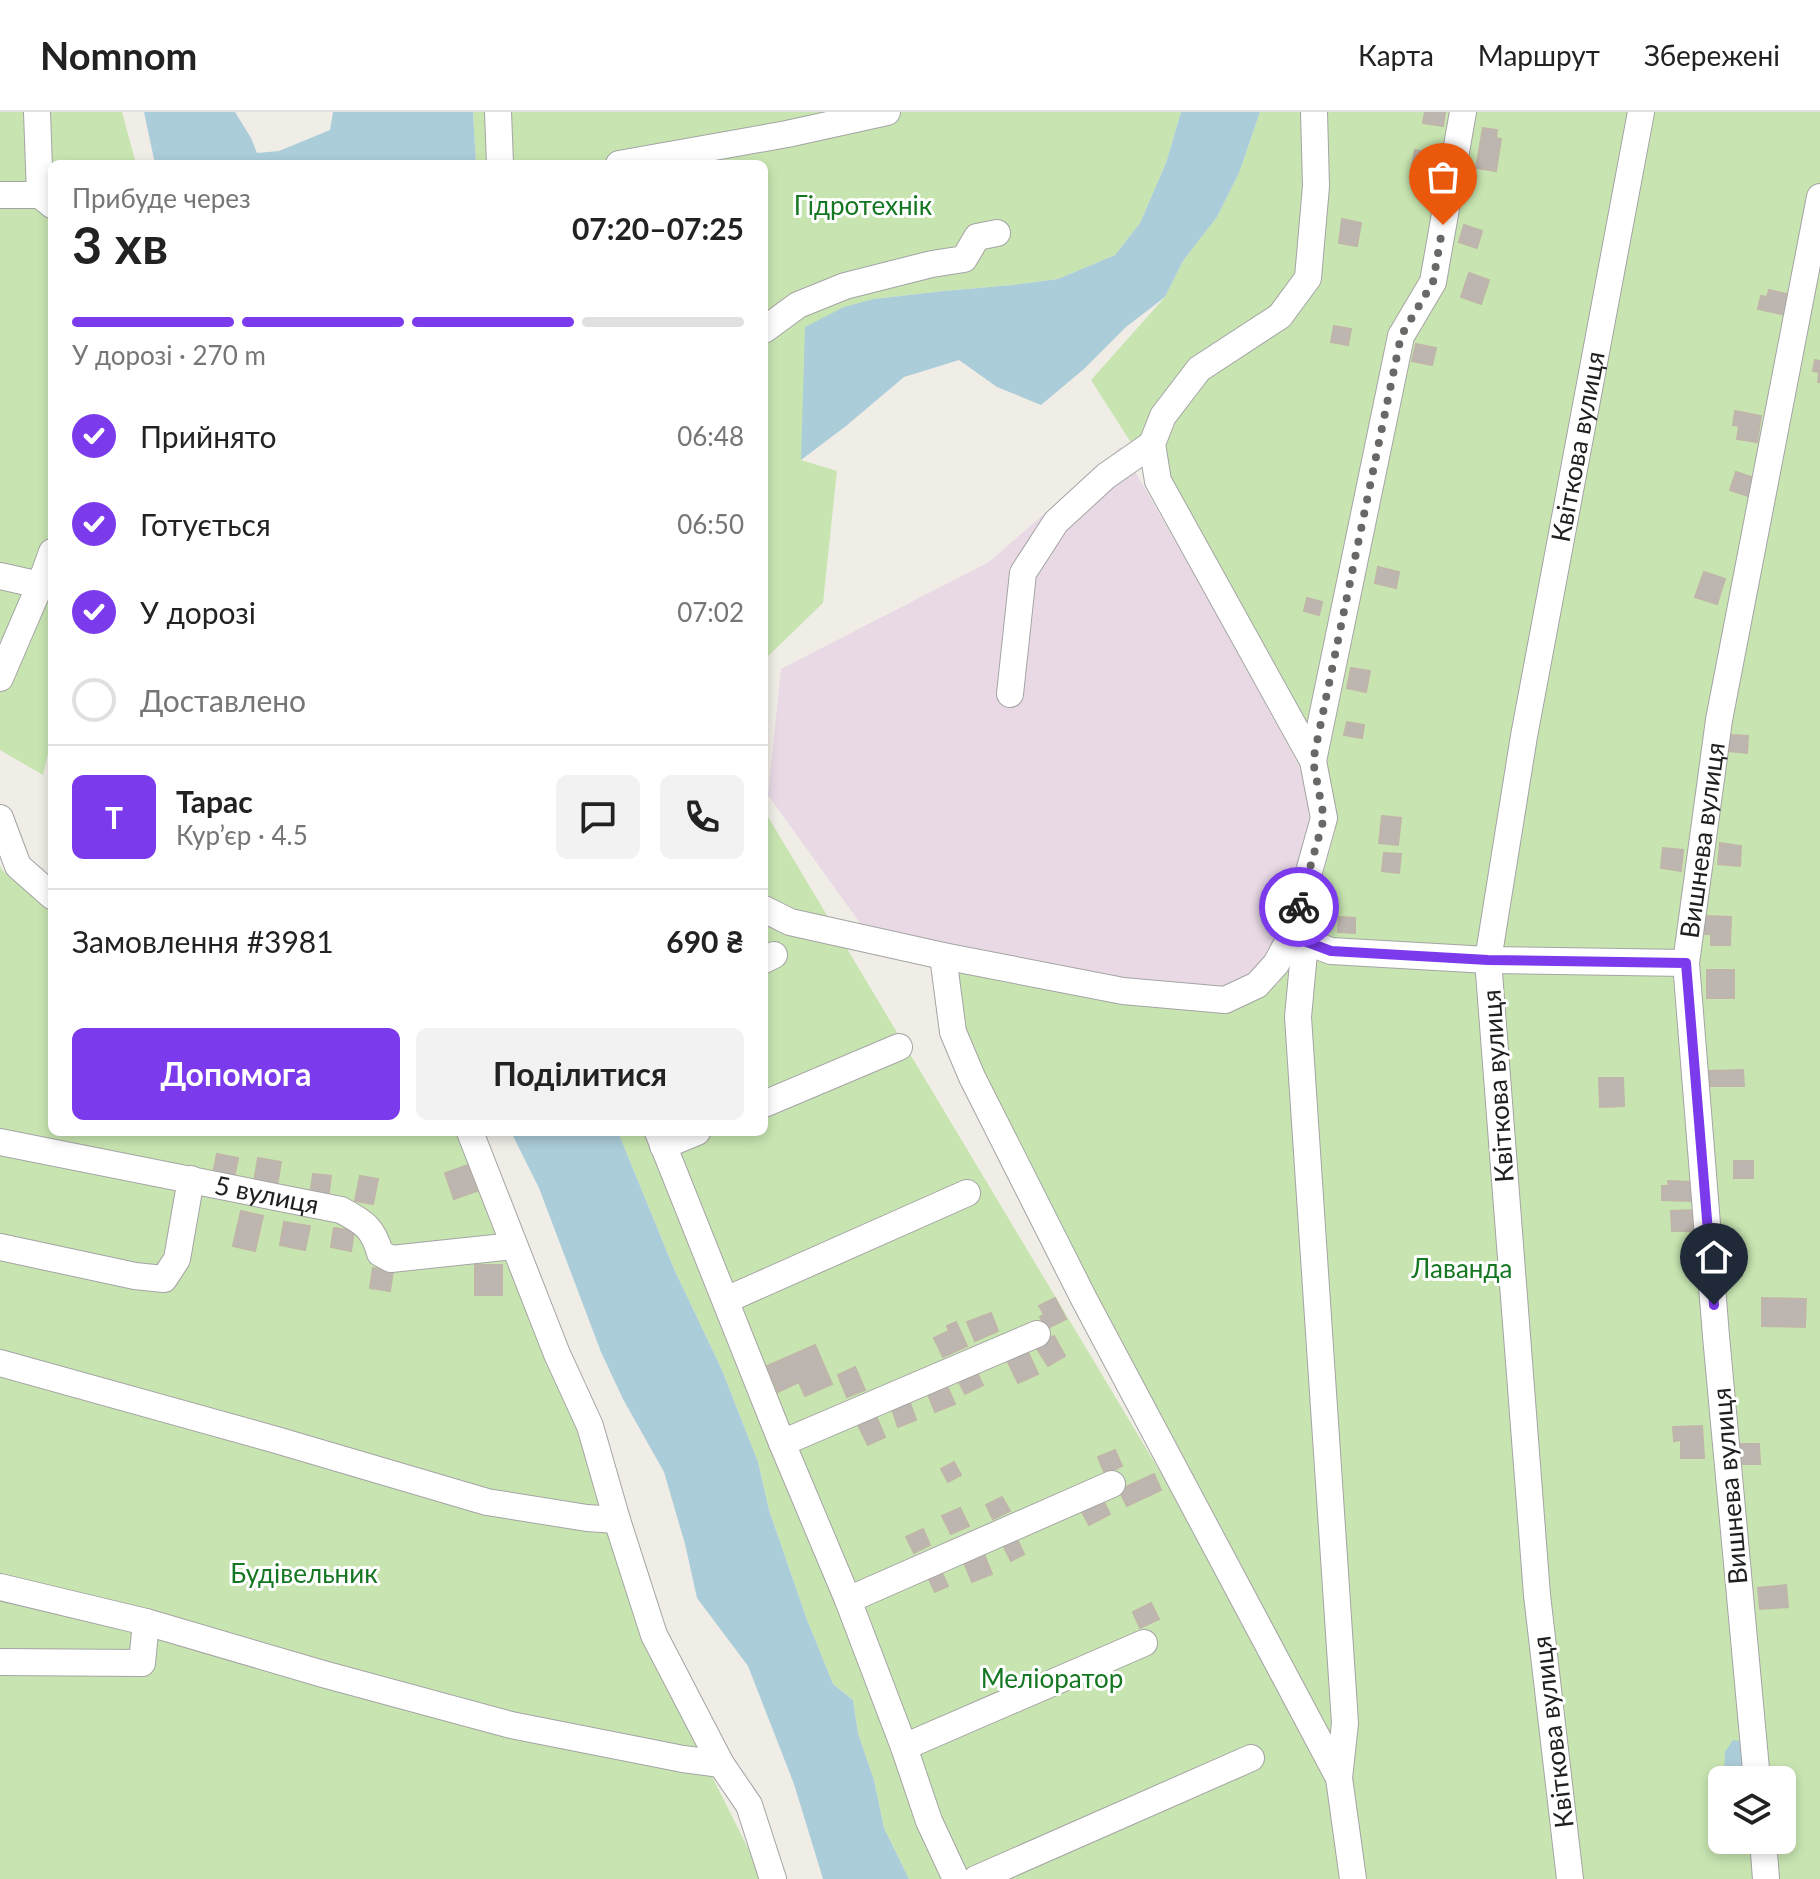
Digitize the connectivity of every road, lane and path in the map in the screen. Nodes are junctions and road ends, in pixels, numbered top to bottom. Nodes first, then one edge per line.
1 (37, 112) edge
2 (498, 112) edge
3 (887, 112) edge
4 (1314, 112) edge
5 (1463, 112) edge
6 (1641, 112) edge
7 (500, 160) edge
8 (641, 160) edge
9 (0, 195) edge
10 (1820, 197) edge
11 (46, 200) edge
12 (997, 233) dead end
13 (768, 327) edge
14 (1152, 444) junction
15 (48, 563) edge
16 (0, 576) edge
17 (40, 585) junction
18 (0, 678) edge
19 (1010, 694) dead end
20 (1313, 761) junction
21 (0, 818) edge
22 (9, 870) edge
23 (48, 894) edge
24 (768, 911) edge
25 (1298, 939) junction
26 (943, 956) junction
27 (1488, 960) junction
28 (1686, 963) junction
29 (899, 1047) dead end
30 (768, 1102) edge
31 (472, 1136) edge
32 (660, 1139) edge
33 (0, 1142) edge
34 (191, 1179) junction
35 (967, 1193) dead end
36 (514, 1246) junction
37 (0, 1247) edge
38 (726, 1300) junction
39 (1037, 1334) dead end
40 (0, 1363) edge
41 (782, 1443) junction
42 (1112, 1484) dead end
43 (617, 1520) junction
44 (0, 1587) edge
45 (848, 1600) junction
46 (146, 1622) junction
47 (1144, 1643) dead end
48 (0, 1662) edge
49 (904, 1747) junction
50 (1251, 1758) dead end
51 (721, 1764) junction
52 (1756, 1766) edge
53 (1339, 1778) junction
54 (1764, 1854) edge
55 (773, 1879) edge
56 (956, 1879) edge
57 (976, 1879) edge
58 (1353, 1879) edge
59 (1570, 1879) edge
60 (1766, 1879) edge

1 - 11 street
2 - 7 street
3 - 8 street
4 - 14 street
5 - 20 street
6 - 27 street, Квіткова вулиця
9 - 11 street
10 - 28 street, Вишнева вулиця
12 - 13 street
14 - 19 street
14 - 20 street
15 - 17 street
16 - 17 street
17 - 18 street
20 - 25 street
21 - 22 street
22 - 23 street
24 - 26 street
25 - 26 street
25 - 27 street
25 - 53 street
26 - 53 street
27 - 28 street
27 - 59 street, Квіткова вулиця
28 - 52 street, Вишнева вулиця
29 - 30 street
31 - 36 street
32 - 38 street
33 - 34 street, 5 вулиця
34 - 36 street, 5 вулиця
34 - 37 street
35 - 38 street
36 - 43 street
38 - 41 street
39 - 41 street
40 - 43 street
41 - 45 street
42 - 45 street
43 - 51 street
44 - 46 street
45 - 49 street
46 - 48 street
46 - 51 street
47 - 49 street
49 - 56 street
50 - 57 street
51 - 55 street
53 - 58 street
54 - 60 street

